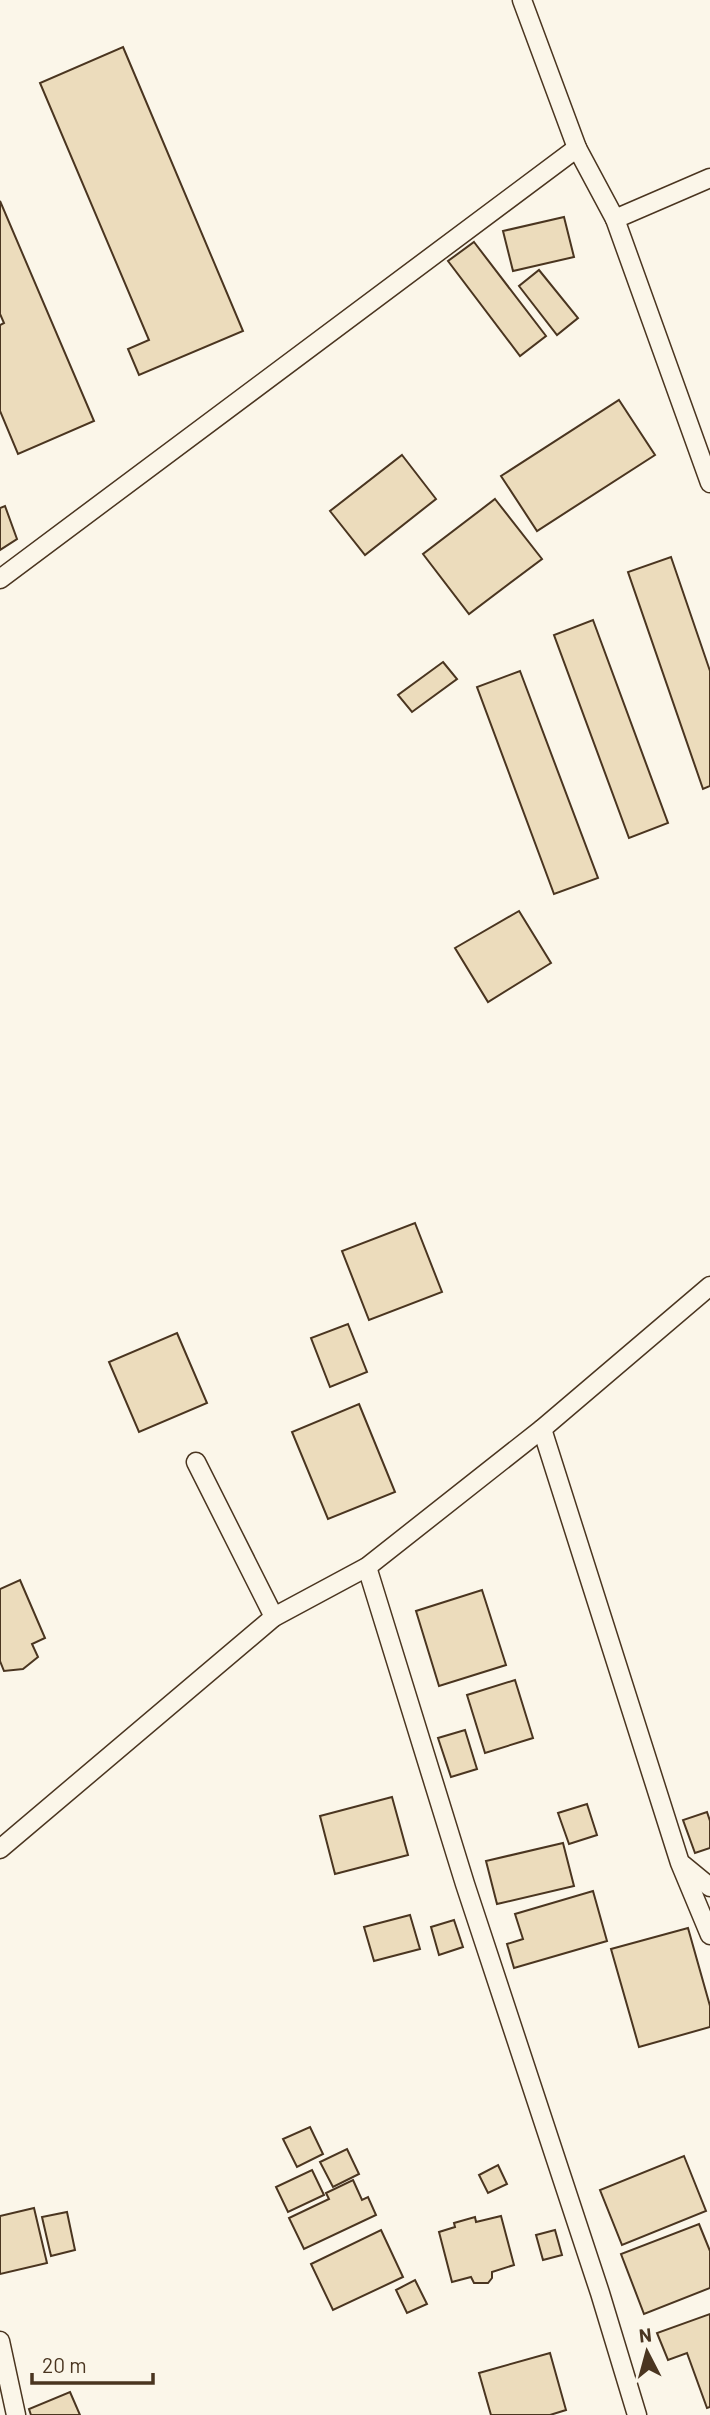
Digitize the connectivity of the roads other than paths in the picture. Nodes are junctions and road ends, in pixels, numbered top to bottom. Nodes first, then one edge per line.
1 (522, 0) edge
2 (577, 148) junction
3 (710, 178) edge
4 (615, 219) junction
5 (710, 483) edge
6 (0, 579) edge
7 (710, 1286) edge
8 (542, 1429) junction
9 (196, 1462) dead end
10 (367, 1567) junction
11 (274, 1617) junction
12 (0, 1849) edge
13 (680, 1863) junction
14 (710, 1887) edge
15 (710, 1935) edge
16 (0, 2341) edge
17 (16, 2415) edge
18 (637, 2415) edge

1 - 2 lane
2 - 4 lane
2 - 6 lane
3 - 4 lane
4 - 5 lane
7 - 8 lane
8 - 10 lane
8 - 13 lane
9 - 11 lane
10 - 11 lane
10 - 18 lane
11 - 12 lane
13 - 14 lane
13 - 15 lane
16 - 17 lane

